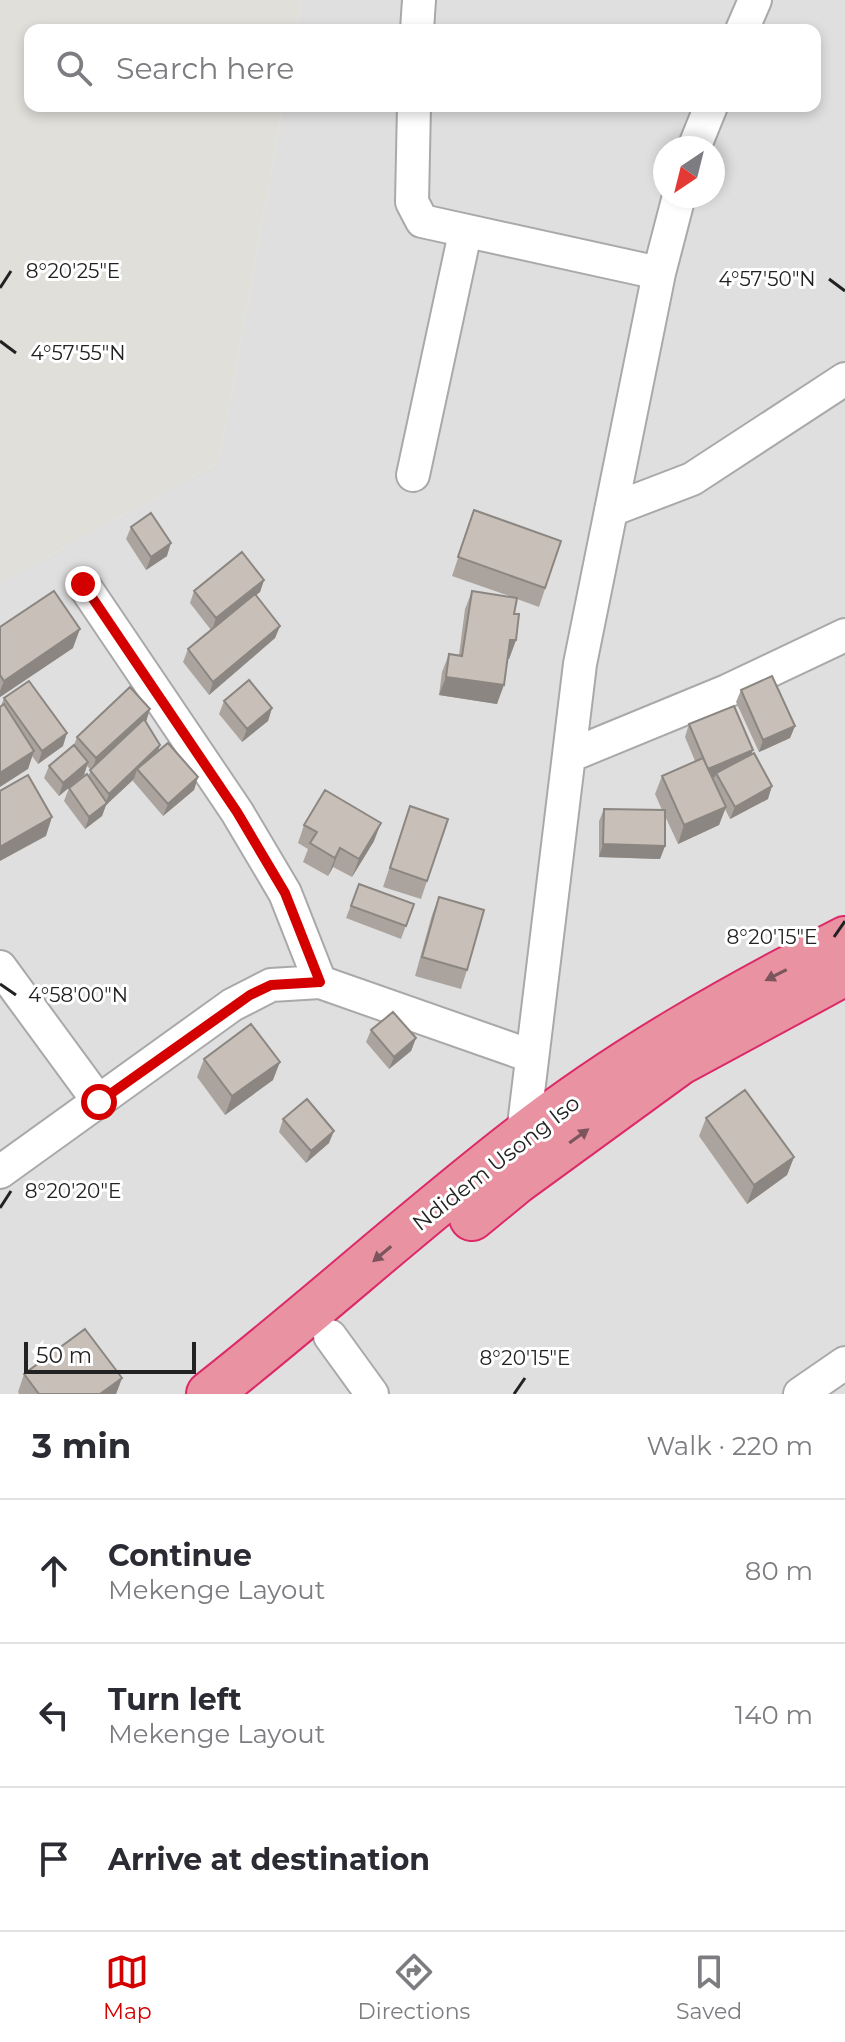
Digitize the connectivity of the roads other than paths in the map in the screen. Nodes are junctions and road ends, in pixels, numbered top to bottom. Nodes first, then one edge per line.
1 (419, 0) edge
2 (755, 0) edge
3 (417, 24) edge
4 (745, 24) edge
5 (414, 112) edge
6 (709, 112) edge
7 (699, 136) edge
8 (676, 208) edge
9 (465, 233) junction
10 (659, 273) junction
11 (845, 379) edge
12 (413, 475) dead end
13 (611, 510) junction
14 (83, 584) dead end
15 (845, 635) edge
16 (569, 756) junction
17 (845, 939) edge
18 (0, 967) edge
19 (845, 973) edge
20 (320, 982) junction
21 (531, 1056) junction
22 (99, 1102) junction
23 (523, 1136) junction
24 (0, 1172) edge
25 (517, 1181) junction
26 (330, 1336) junction
27 (845, 1363) edge
28 (209, 1394) edge
29 (256, 1394) edge
30 (372, 1394) edge
31 (800, 1394) edge

1 - 3 street
2 - 4 street
5 - 9 street
6 - 7 street
8 - 10 street
9 - 10 street
9 - 12 street
10 - 13 street
11 - 13 street
13 - 16 street
14 - 20 street
15 - 16 street
16 - 21 street
17 -> 23 highway, Ndidem Usong Iso
18 - 22 street
25 -> 19 highway, Ndidem Usong Iso
20 - 21 street
20 - 22 street
21 - 23 street
22 - 24 street
23 - 25 street
23 -> 28 highway, Ndidem Usong Iso
25 - 26 highway, Ndidem Usong Iso
26 - 29 highway, Ndidem Usong Iso
26 - 30 street
27 - 31 street

